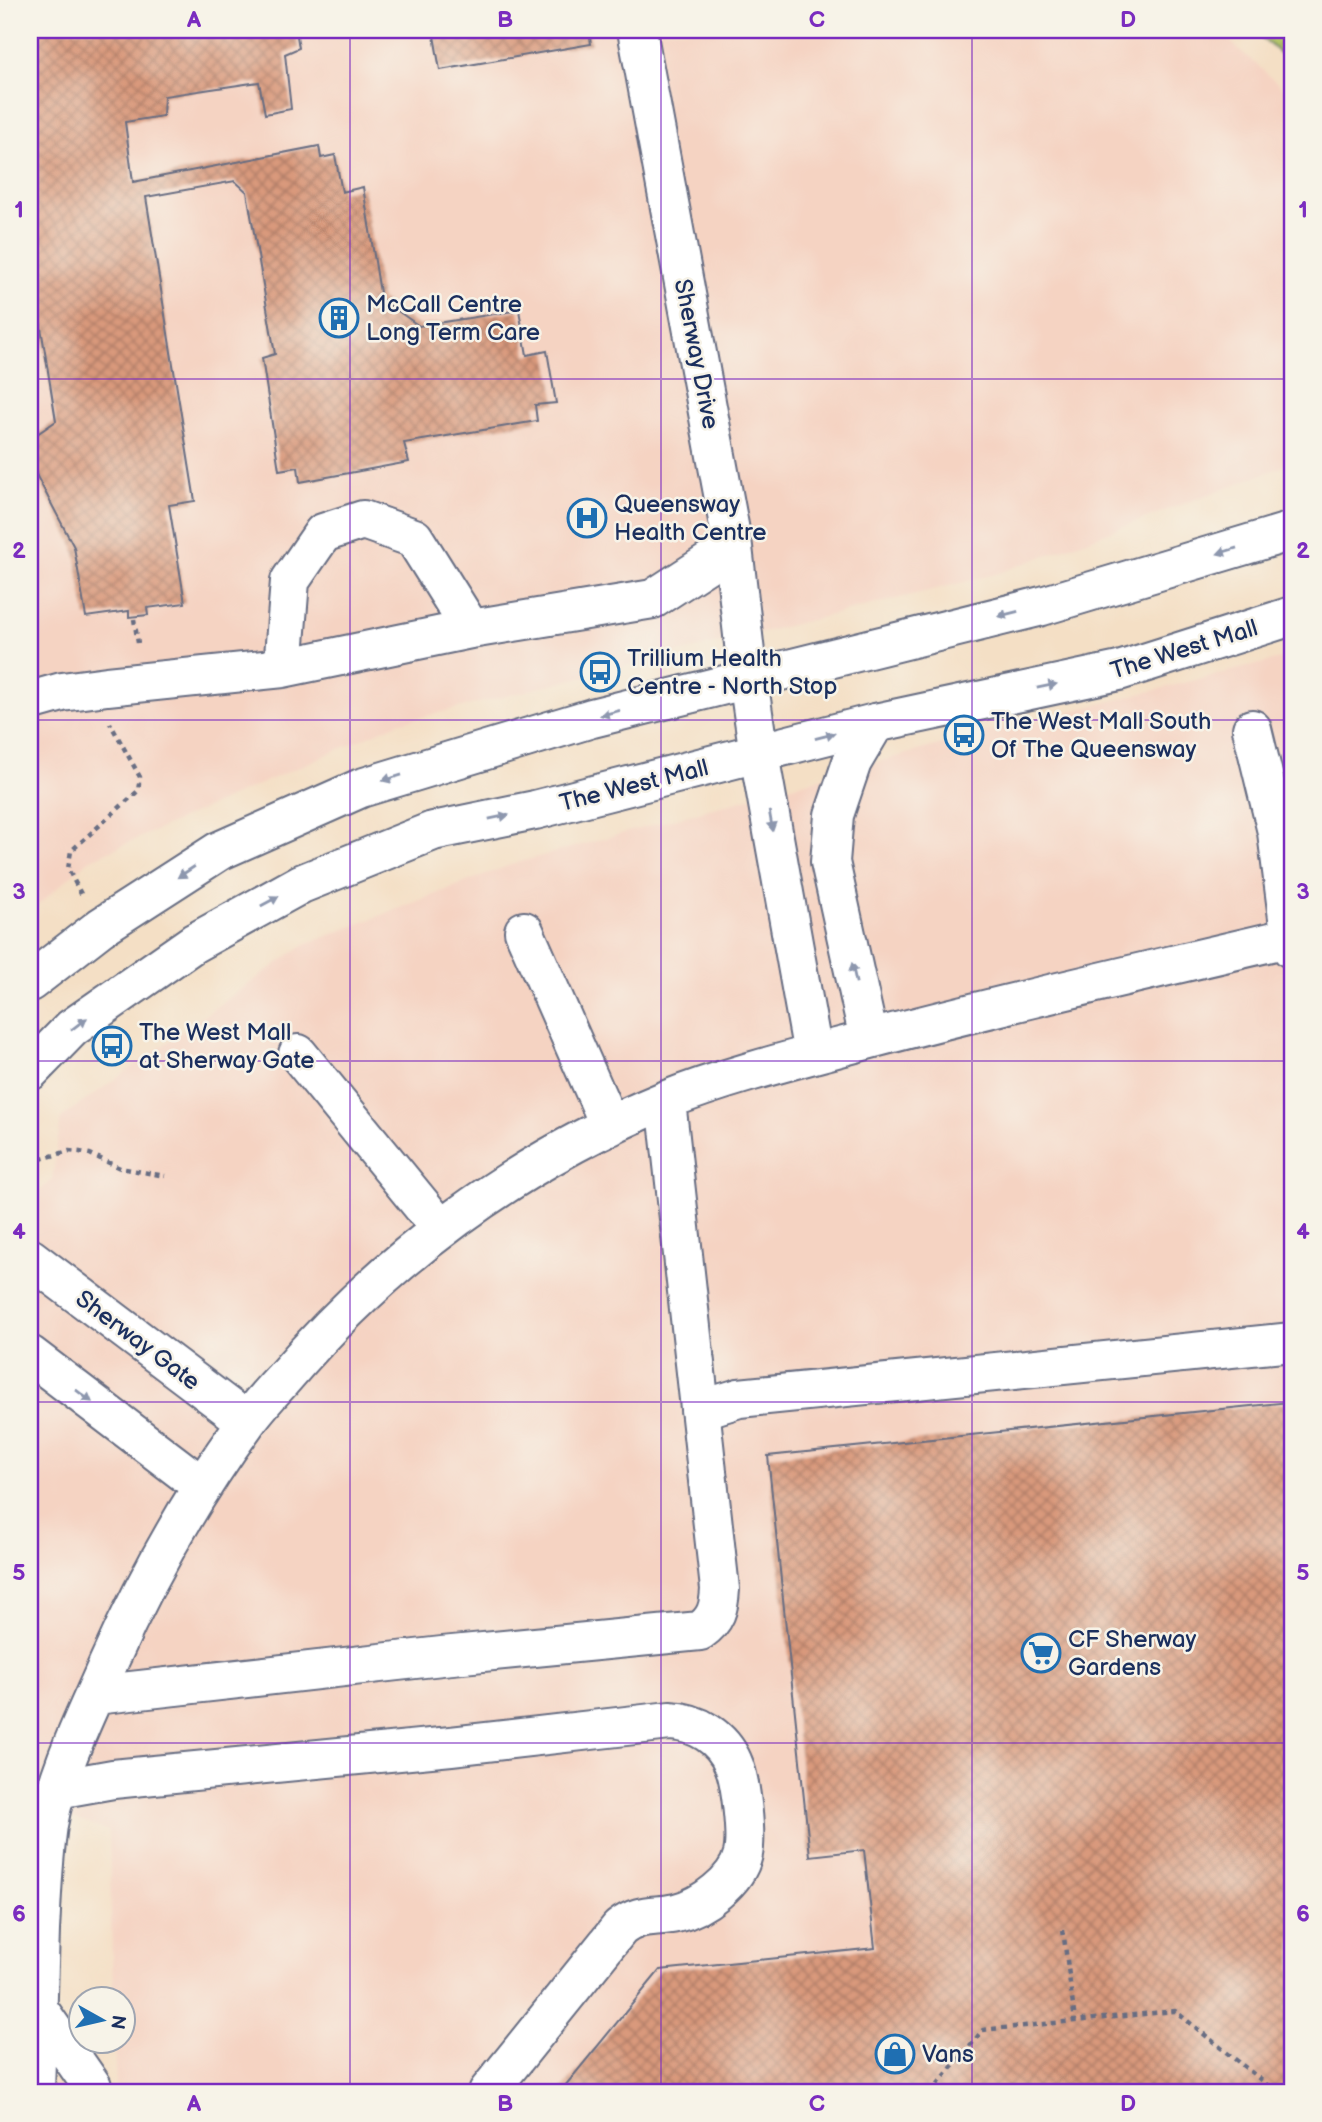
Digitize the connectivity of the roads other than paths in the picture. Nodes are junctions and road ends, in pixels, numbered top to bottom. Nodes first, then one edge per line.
1 (637, 30) edge
2 (1292, 531) edge
3 (733, 547) junction
4 (1292, 616) edge
5 (471, 629) junction
6 (283, 668) junction
7 (748, 679) junction
8 (30, 701) edge
9 (875, 723) junction
10 (1252, 729) dead end
11 (759, 754) junction
12 (524, 931) dead end
13 (1292, 941) edge
14 (30, 982) edge
15 (869, 1040) junction
16 (298, 1054) dead end
17 (813, 1055) junction
18 (30, 1071) edge
19 (666, 1101) junction
20 (610, 1126) junction
21 (440, 1229) junction
22 (30, 1258) edge
23 (1292, 1342) edge
24 (30, 1355) edge
25 (700, 1410) junction
26 (246, 1421) junction
27 (202, 1486) junction
28 (95, 1695) junction
29 (57, 1788) junction
30 (36, 1874) edge
31 (34, 2011) edge
32 (36, 2092) edge
33 (93, 2092) edge
34 (488, 2092) edge

1 - 3 main road, Sherway Drive
2 -> 7 main road
3 - 5 main road
3 - 7 main road, Sherway Drive
9 -> 4 main road, The West Mall
5 - 6 main road
5 - 6 main road
6 - 8 main road
7 - 11 main road, Sherway Drive
7 -> 14 main road
11 -> 9 main road, The West Mall
15 -> 9 main road
10 - 13 main road
11 -> 17 main road, Sherway Drive
18 -> 11 main road, The West Mall
12 - 20 main road
13 - 15 main road
15 - 17 main road
16 - 21 main road
17 - 19 main road
19 - 20 main road
19 - 25 main road
20 - 21 main road
21 - 26 main road
22 - 26 main road, Sherway Gate
23 - 25 main road
24 -> 27 main road
25 - 28 main road
26 - 27 main road
27 - 28 main road
28 - 29 main road
29 - 30 main road
29 - 34 main road
30 - 31 main road
31 - 32 main road
31 - 33 main road

